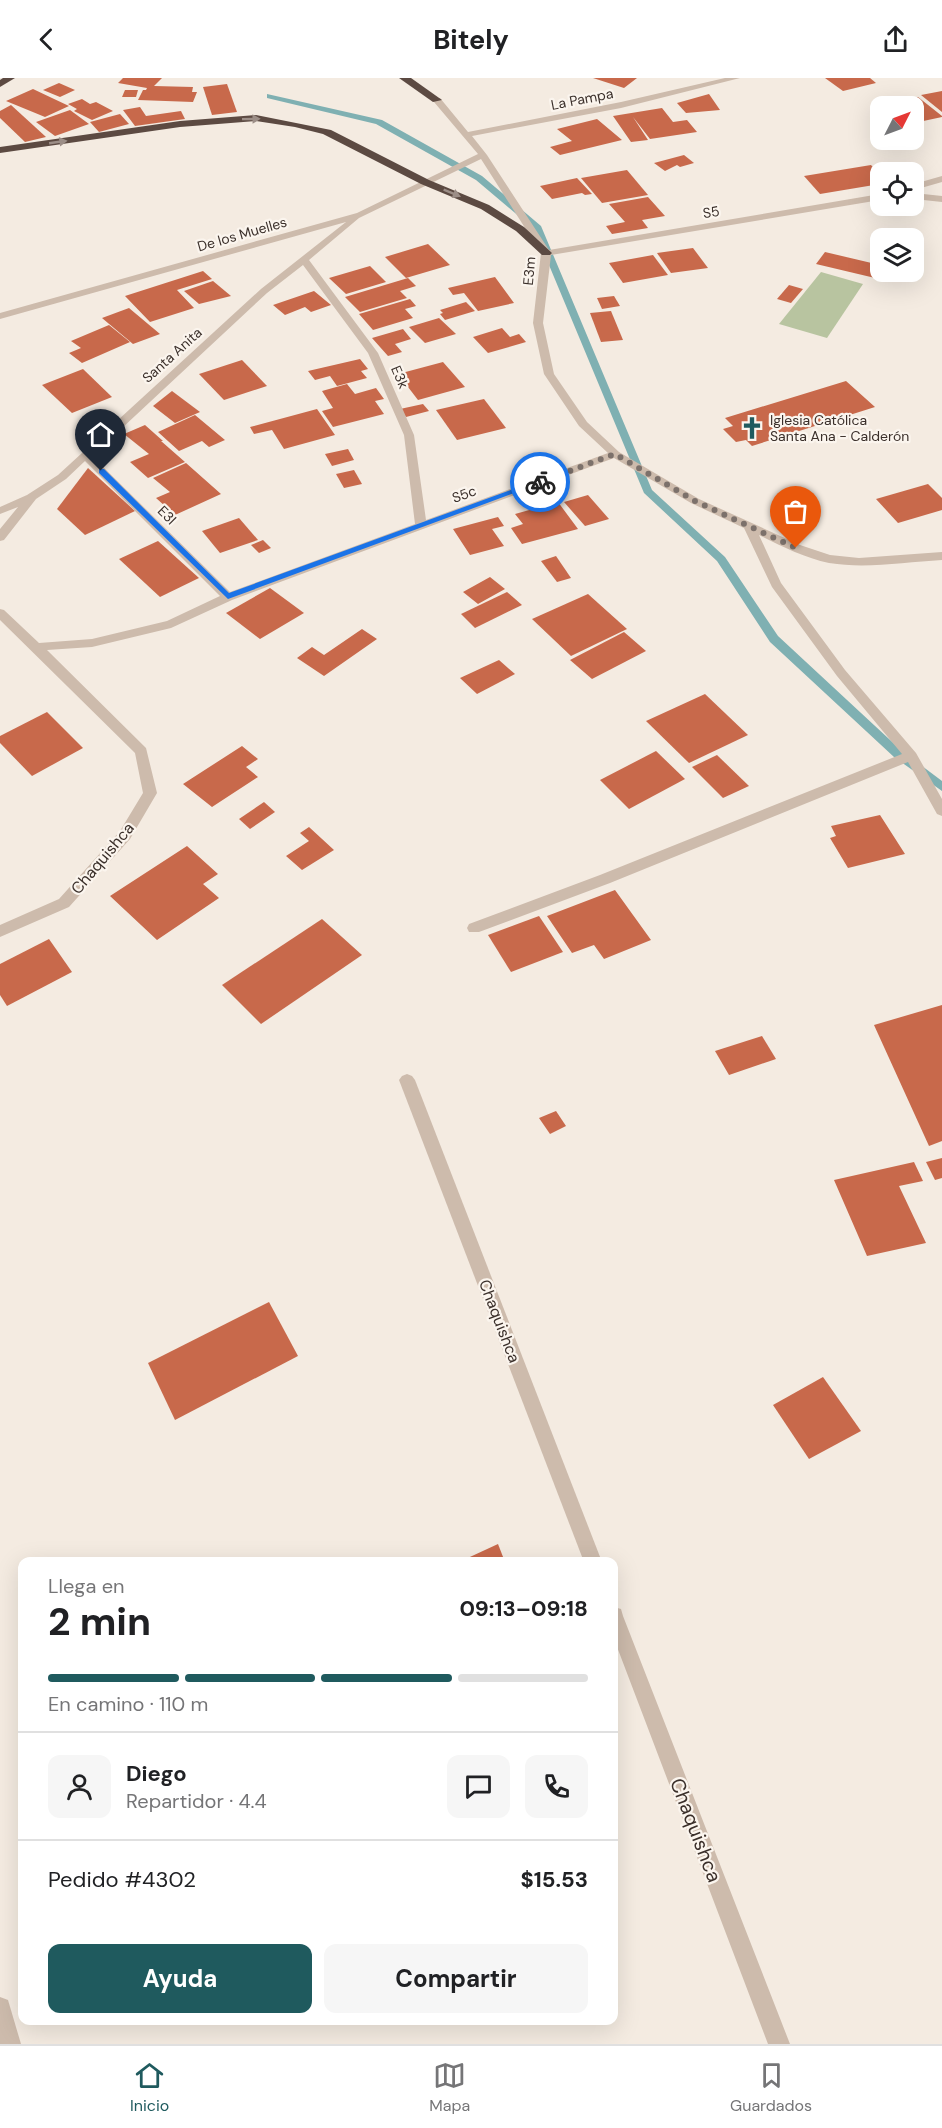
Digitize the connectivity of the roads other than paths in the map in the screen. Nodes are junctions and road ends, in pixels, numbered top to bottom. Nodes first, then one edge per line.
1 (10, 78) edge
2 (404, 78) edge
3 (430, 78) edge
4 (736, 78) edge
5 (0, 84) edge
6 (437, 100) junction
7 (466, 135) junction
8 (0, 150) edge
9 (483, 155) junction
10 (942, 179) edge
11 (425, 182) junction
12 (924, 184) edge
13 (924, 197) edge
14 (870, 199) edge
15 (942, 199) edge
16 (360, 215) junction
17 (546, 253) junction
18 (305, 261) junction
19 (0, 316) edge
20 (615, 454) junction
21 (85, 455) junction
22 (31, 497) junction
23 (0, 511) edge
24 (748, 524) junction
25 (421, 525) junction
26 (0, 537) edge
27 (942, 556) edge
28 (228, 597) junction
29 (0, 613) edge
30 (36, 647) junction
31 (911, 756) junction
32 (942, 811) edge
33 (474, 928) dead end
34 (0, 931) edge
35 (407, 1080) dead end
36 (591, 1557) edge
37 (618, 1626) edge
38 (0, 2008) edge
39 (10, 2044) edge
40 (779, 2044) edge

1 - 5 highway
2 - 6 highway
3 - 6 highway
4 - 7 street, La Pampa
6 - 7 street, E3m
7 - 9 street, E3m
8 -> 11 highway
9 - 11 street, De los Muelles
9 - 17 street, E3m
10 - 12 street
11 - 16 street, De los Muelles
11 -> 17 highway
13 - 15 street
14 - 17 street, S5
16 - 18 street, Santa Anita
16 - 19 street, De los Muelles
17 - 20 street, E3m
18 - 21 street, Santa Anita
18 - 25 street, E3k
20 - 24 street
20 - 25 street, S5c
21 - 22 street, Santa Anita
21 - 28 street, E3l
22 - 23 street, Santa Anita
22 - 26 street
24 - 27 street
24 - 31 street
25 - 28 street, S5c
28 - 30 street, S5c
29 - 30 street
30 - 34 street, Chaquishca
31 - 32 street
31 - 33 street
35 - 36 street, Chaquishca
37 - 40 street, Chaquishca
38 - 39 street

